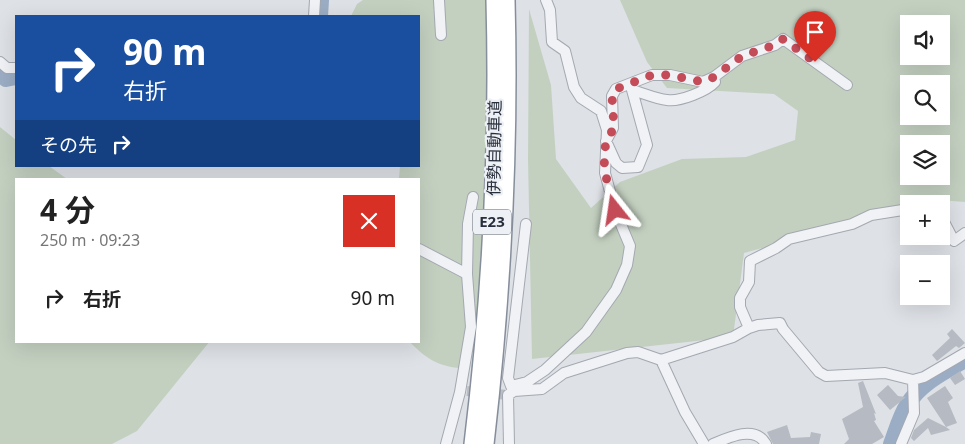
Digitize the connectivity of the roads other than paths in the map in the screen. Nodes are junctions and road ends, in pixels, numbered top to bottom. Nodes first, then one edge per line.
1 (315, 0) edge
2 (439, 0) edge
3 (494, 0) edge
4 (507, 0) edge
5 (546, 0) edge
6 (314, 15) edge
7 (441, 35) dead end
8 (0, 62) edge
9 (15, 68) edge
10 (714, 77) junction
11 (846, 85) dead end
12 (631, 87) junction
13 (606, 141) junction
14 (473, 197) dead end
15 (900, 210) edge
16 (526, 224) dead end
17 (950, 233) edge
18 (965, 233) edge
19 (420, 250) edge
20 (467, 274) junction
21 (749, 328) junction
22 (965, 353) edge
23 (661, 360) junction
24 (913, 380) junction
25 (513, 388) junction
26 (446, 444) edge
27 (472, 444) edge
28 (486, 444) edge
29 (509, 444) edge
30 (704, 444) edge
31 (713, 444) edge
32 (766, 444) edge
33 (901, 444) edge

1 - 6 street
2 - 7 street
3 - 27 highway, 伊勢自動車道 / E23
4 - 28 highway, 伊勢自動車道 / E23
5 - 13 street
8 - 9 street
10 - 11 street
10 - 12 street
10 - 12 street
12 - 13 street
12 - 13 street
13 - 25 street
14 - 20 street
15 - 21 street
16 - 25 street
17 - 18 street
19 - 20 street
20 - 26 street
21 - 23 street
21 - 24 street
22 - 24 street
23 - 25 street
23 - 30 street
24 - 33 street
25 - 29 street
31 - 32 street

